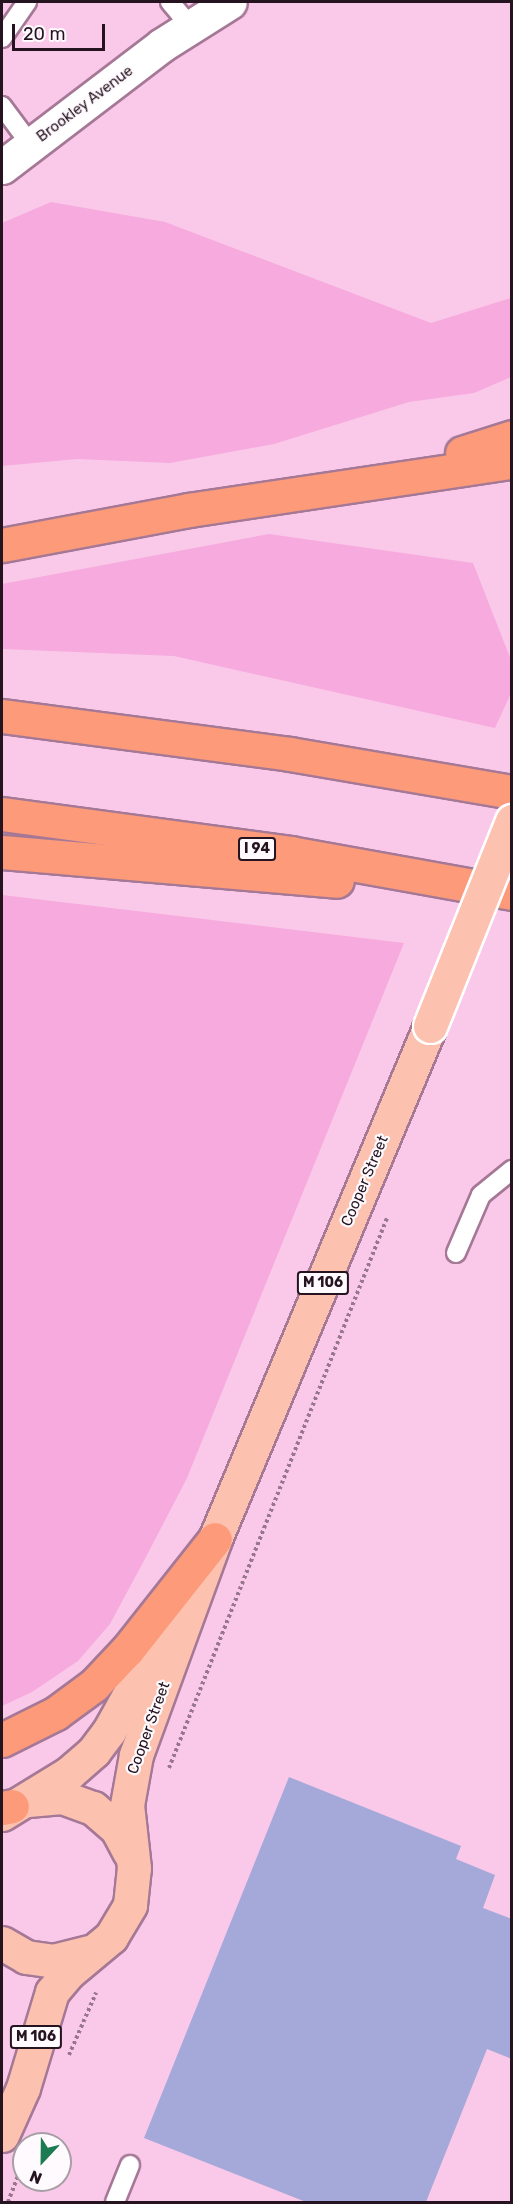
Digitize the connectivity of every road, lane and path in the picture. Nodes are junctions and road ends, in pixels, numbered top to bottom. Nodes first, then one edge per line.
1 (27, 2) edge
2 (170, 2) edge
3 (230, 2) edge
4 (191, 27) junction
5 (2, 38) edge
6 (2, 106) edge
7 (31, 145) junction
8 (2, 167) edge
9 (512, 437) edge
10 (512, 462) edge
11 (398, 476) junction
12 (2, 545) edge
13 (2, 716) edge
14 (512, 792) edge
15 (2, 814) edge
16 (512, 820) edge
17 (2, 852) edge
18 (512, 894) edge
19 (512, 1170) edge
20 (389, 1214) dead end
21 (456, 1253) dead end
22 (215, 1539) junction
23 (2, 1740) edge
24 (165, 1778) dead end
25 (5, 1810) edge
26 (134, 1868) junction
27 (2, 1943) edge
28 (91, 1951) junction
29 (102, 1985) dead end
30 (68, 2058) dead end
31 (2, 2135) edge
32 (130, 2165) dead end
33 (115, 2202) edge

1 - 5 lane
2 - 4 lane
3 - 4 street, Brookley Avenue
4 - 7 street, Brookley Avenue
6 - 7 lane
7 - 8 street, Brookley Avenue
9 - 11 highway
10 - 11 highway
11 - 12 highway
13 - 14 highway
15 - 18 highway, I 94
16 - 22 main road, Cooper Street / M 106, bridge
17 - 18 highway
19 - 21 lane
20 - 24 path
22 - 23 highway
22 - 25 main road, Cooper Street / M 106
22 - 26 main road, Cooper Street / M 106
25 - 26 main road
26 - 28 main road, Cooper Street / M 106
27 - 28 main road
28 - 31 main road, Cooper Street / M 106
29 - 30 path
32 - 33 lane

